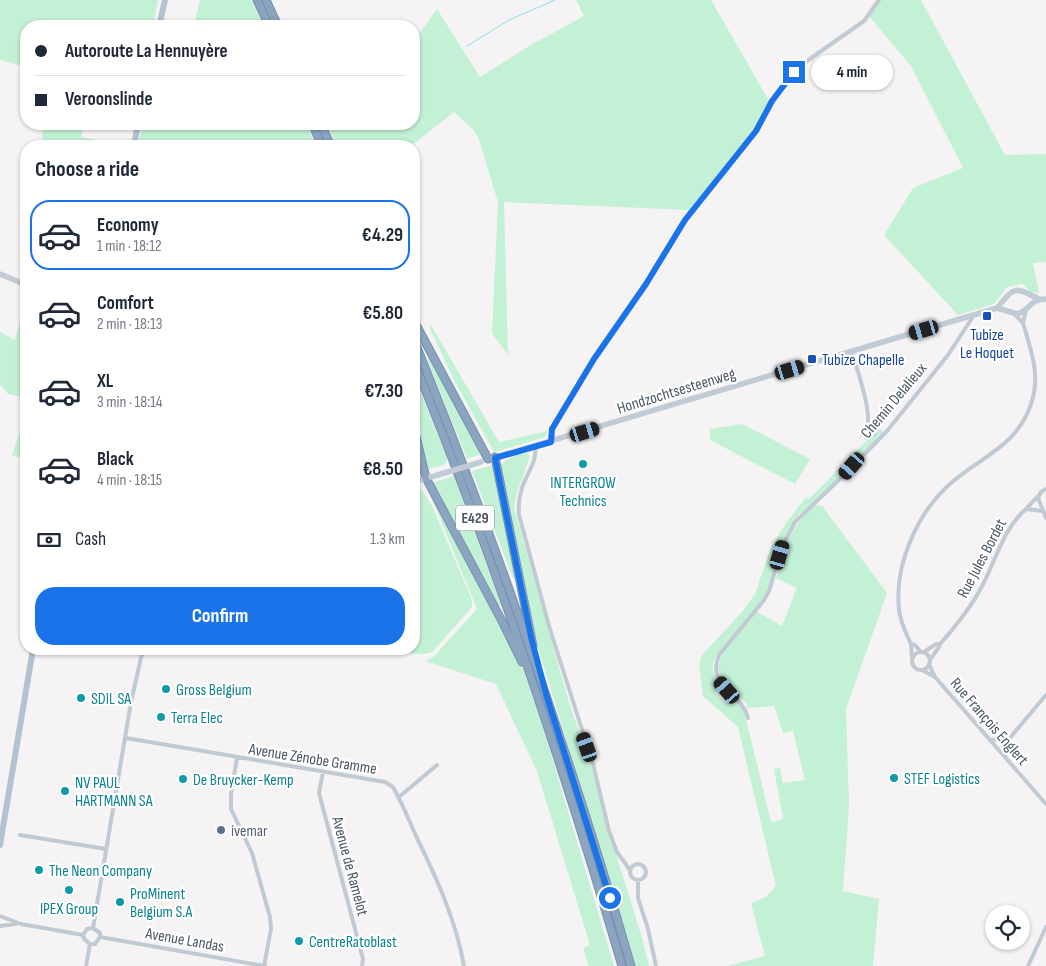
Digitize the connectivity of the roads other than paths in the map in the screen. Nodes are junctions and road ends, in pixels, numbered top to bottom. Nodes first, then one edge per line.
1 (164, 0) edge
2 (258, 0) edge
3 (266, 0) edge
4 (879, 0) edge
5 (160, 20) edge
6 (266, 20) edge
7 (275, 20) edge
8 (0, 274) edge
9 (20, 282) edge
10 (1025, 294) junction
11 (1005, 298) junction
12 (1039, 299) junction
13 (1046, 299) edge
14 (1027, 307) junction
15 (997, 308) junction
16 (1011, 312) junction
17 (974, 315) junction
18 (1023, 323) junction
19 (420, 332) edge
20 (852, 352) junction
21 (420, 355) edge
22 (420, 378) edge
23 (875, 434) dead end
24 (551, 442) junction
25 (535, 446) junction
26 (420, 449) edge
27 (488, 460) junction
28 (428, 477) junction
29 (420, 480) edge
30 (1046, 489) edge
31 (1038, 496) junction
32 (1026, 509) junction
33 (1043, 511) junction
34 (1046, 518) edge
35 (911, 644) junction
36 (940, 644) junction
37 (922, 652) junction
38 (32, 655) edge
39 (142, 655) edge
40 (912, 658) junction
41 (930, 662) junction
42 (922, 670) junction
43 (936, 677) junction
44 (546, 694) junction
45 (1046, 696) edge
46 (541, 704) junction
47 (748, 718) dead end
48 (126, 738) junction
49 (1009, 739) junction
50 (991, 740) junction
51 (1005, 757) junction
52 (237, 758) junction
53 (437, 765) dead end
54 (322, 772) junction
55 (399, 798) junction
56 (1046, 804) edge
57 (20, 835) dead end
58 (0, 846) edge
59 (106, 849) junction
60 (630, 870) junction
61 (638, 880) junction
62 (0, 916) edge
63 (21, 924) junction
64 (0, 926) edge
65 (1046, 927) edge
66 (93, 928) junction
67 (83, 935) junction
68 (100, 937) junction
69 (90, 944) junction
70 (228, 959) junction
71 (86, 966) edge
72 (227, 966) edge
73 (264, 966) edge
74 (362, 966) edge
75 (464, 966) edge
76 (622, 966) edge
77 (631, 966) edge
78 (656, 966) edge
79 (1028, 966) edge

1 - 5 main road
2 - 6 highway
3 - 7 highway
4 - 24 street
8 - 9 main road
10 - 11 main road
10 - 12 main road
10 - 14 main road
11 - 15 main road
11 - 16 main road
12 - 13 main road
12 - 14 main road
14 - 16 main road
14 - 18 street
15 - 16 main road
15 - 17 main road, Hondzochtsesteenweg
16 - 18 street
17 - 20 main road, Hondzochtsesteenweg
17 - 47 street, Chemin Delalieux
18 - 35 street
19 - 27 highway
20 - 23 street
20 - 24 main road, Hondzochtsesteenweg
21 - 44 highway, E429
22 - 46 highway, E429
24 - 25 main road, Hondzochtsesteenweg
25 - 27 main road, Hondzochtsesteenweg
25 - 60 street
26 - 28 highway
27 - 28 main road, Hondzochtsesteenweg, bridge
27 - 44 highway
28 - 29 main road, Hondzochtsesteenweg
28 - 46 highway
30 - 31 street, Rue Jules Bordet
31 - 32 street, Rue Jules Bordet
31 - 33 street
32 - 33 street
32 - 36 street, Rue Jules Bordet
33 - 34 street
35 - 37 street
35 - 40 street
36 - 37 street
36 - 41 street, Rue Jules Bordet
37 - 40 street
37 - 41 street
38 - 58 main road
39 - 48 street
40 - 42 street
41 - 42 street
41 - 43 street
42 - 43 street
43 - 50 street, Rue François Englert
44 - 77 highway, E429
45 - 49 street
46 - 76 highway, E429
48 - 52 street, Avenue Zénobe Gramme
48 - 59 street
49 - 50 street
49 - 51 street
50 - 51 street, Rue François Englert
51 - 56 street, Rue François Englert
52 - 54 street, Avenue Zénobe Gramme
52 - 73 street
53 - 55 street
54 - 55 street, Avenue Zénobe Gramme
54 - 74 street, Avenue de Ramelot
55 - 75 street, Avenue Zénobe Gramme
57 - 59 street
59 - 66 street
60 - 61 street
60 - 61 street
61 - 78 street
62 - 63 street
63 - 64 street
63 - 67 street
65 - 79 street
66 - 67 street
66 - 68 street
67 - 69 street
68 - 69 street
68 - 70 street, Avenue Landas
69 - 71 street
70 - 72 street
70 - 73 street, Avenue Landas

